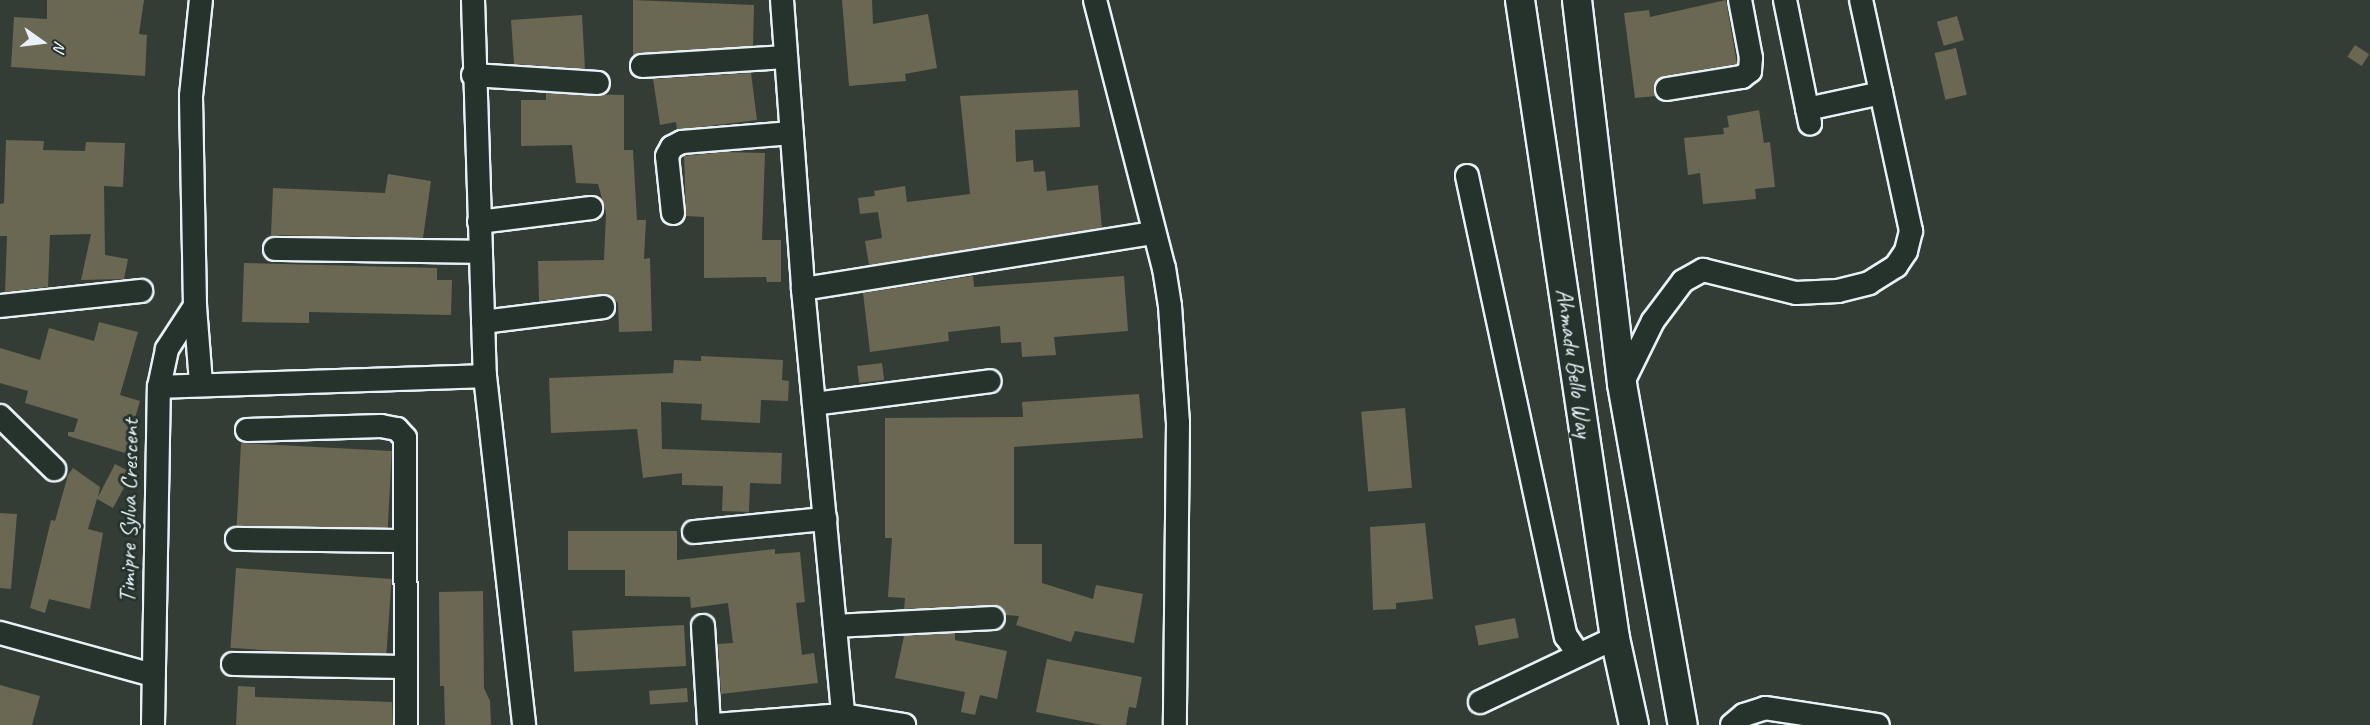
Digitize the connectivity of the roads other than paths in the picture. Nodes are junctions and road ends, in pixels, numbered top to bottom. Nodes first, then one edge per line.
1 (201, 0) edge
2 (473, 0) edge
3 (782, 0) edge
4 (1095, 0) edge
5 (1520, 0) edge
6 (1577, 0) edge
7 (1740, 0) edge
8 (1785, 0) edge
9 (1861, 0) edge
10 (786, 57) junction
11 (642, 66) dead end
12 (473, 75) junction
13 (598, 83) dead end
14 (1667, 89) dead end
15 (1881, 93) junction
16 (792, 133) junction
17 (1467, 176) dead end
18 (591, 208) dead end
19 (673, 213) dead end
20 (479, 222) junction
21 (1154, 233) junction
22 (275, 249) dead end
23 (481, 252) junction
24 (803, 289) junction
25 (141, 291) dead end
26 (0, 306) edge
27 (195, 306) junction
28 (603, 307) dead end
29 (483, 322) junction
30 (485, 376) junction
31 (990, 381) dead end
32 (201, 383) junction
33 (1622, 384) junction
34 (159, 387) junction
35 (814, 404) junction
36 (0, 416) edge
37 (247, 430) dead end
38 (54, 469) dead end
39 (825, 519) junction
40 (694, 532) dead end
41 (237, 539) dead end
42 (405, 540) junction
43 (993, 618) dead end
44 (703, 626) dead end
45 (835, 626) junction
46 (0, 633) edge
47 (1615, 639) junction
48 (1578, 654) junction
49 (232, 664) dead end
50 (406, 667) junction
51 (153, 675) junction
52 (1480, 702) dead end
53 (843, 715) junction
54 (153, 725) edge
55 (406, 725) edge
56 (524, 725) edge
57 (709, 725) edge
58 (716, 725) edge
59 (904, 725) edge
60 (1175, 725) edge
61 (1634, 725) edge
62 (1683, 725) edge
63 (1732, 725) edge
64 (1878, 725) edge

1 - 27 street
2 - 12 street
3 - 10 street
4 - 21 street
5 - 47 main road, Ahmadu Bello Way
6 - 33 main road, Ahmadu Bello Way
7 - 14 street
8 - 15 street
9 - 15 street
10 - 11 street
10 - 16 street
12 - 13 street
12 - 20 street
15 - 33 street
16 - 19 street
16 - 24 street
17 - 48 street
18 - 20 street
20 - 23 street
21 - 24 street
21 - 60 street
22 - 23 street
23 - 29 street
24 - 35 street
25 - 26 street
27 - 32 street
27 - 34 street, Timipre Sylva Crescent
28 - 29 street
29 - 30 street
30 - 32 street
30 - 56 street
31 - 35 street
32 - 34 street
33 - 62 main road, Ahmadu Bello Way
34 - 51 street, Timipre Sylva Crescent
35 - 39 street
36 - 38 street
37 - 42 street
39 - 40 street
39 - 45 street
41 - 42 street
42 - 50 street
43 - 45 street
44 - 57 street
45 - 53 street
46 - 51 street
47 - 48 street
47 - 61 main road, Ahmadu Bello Way
48 - 52 street
49 - 50 street
50 - 55 street
51 - 54 street, Timipre Sylva Crescent
53 - 58 street
53 - 59 street
63 - 64 street

